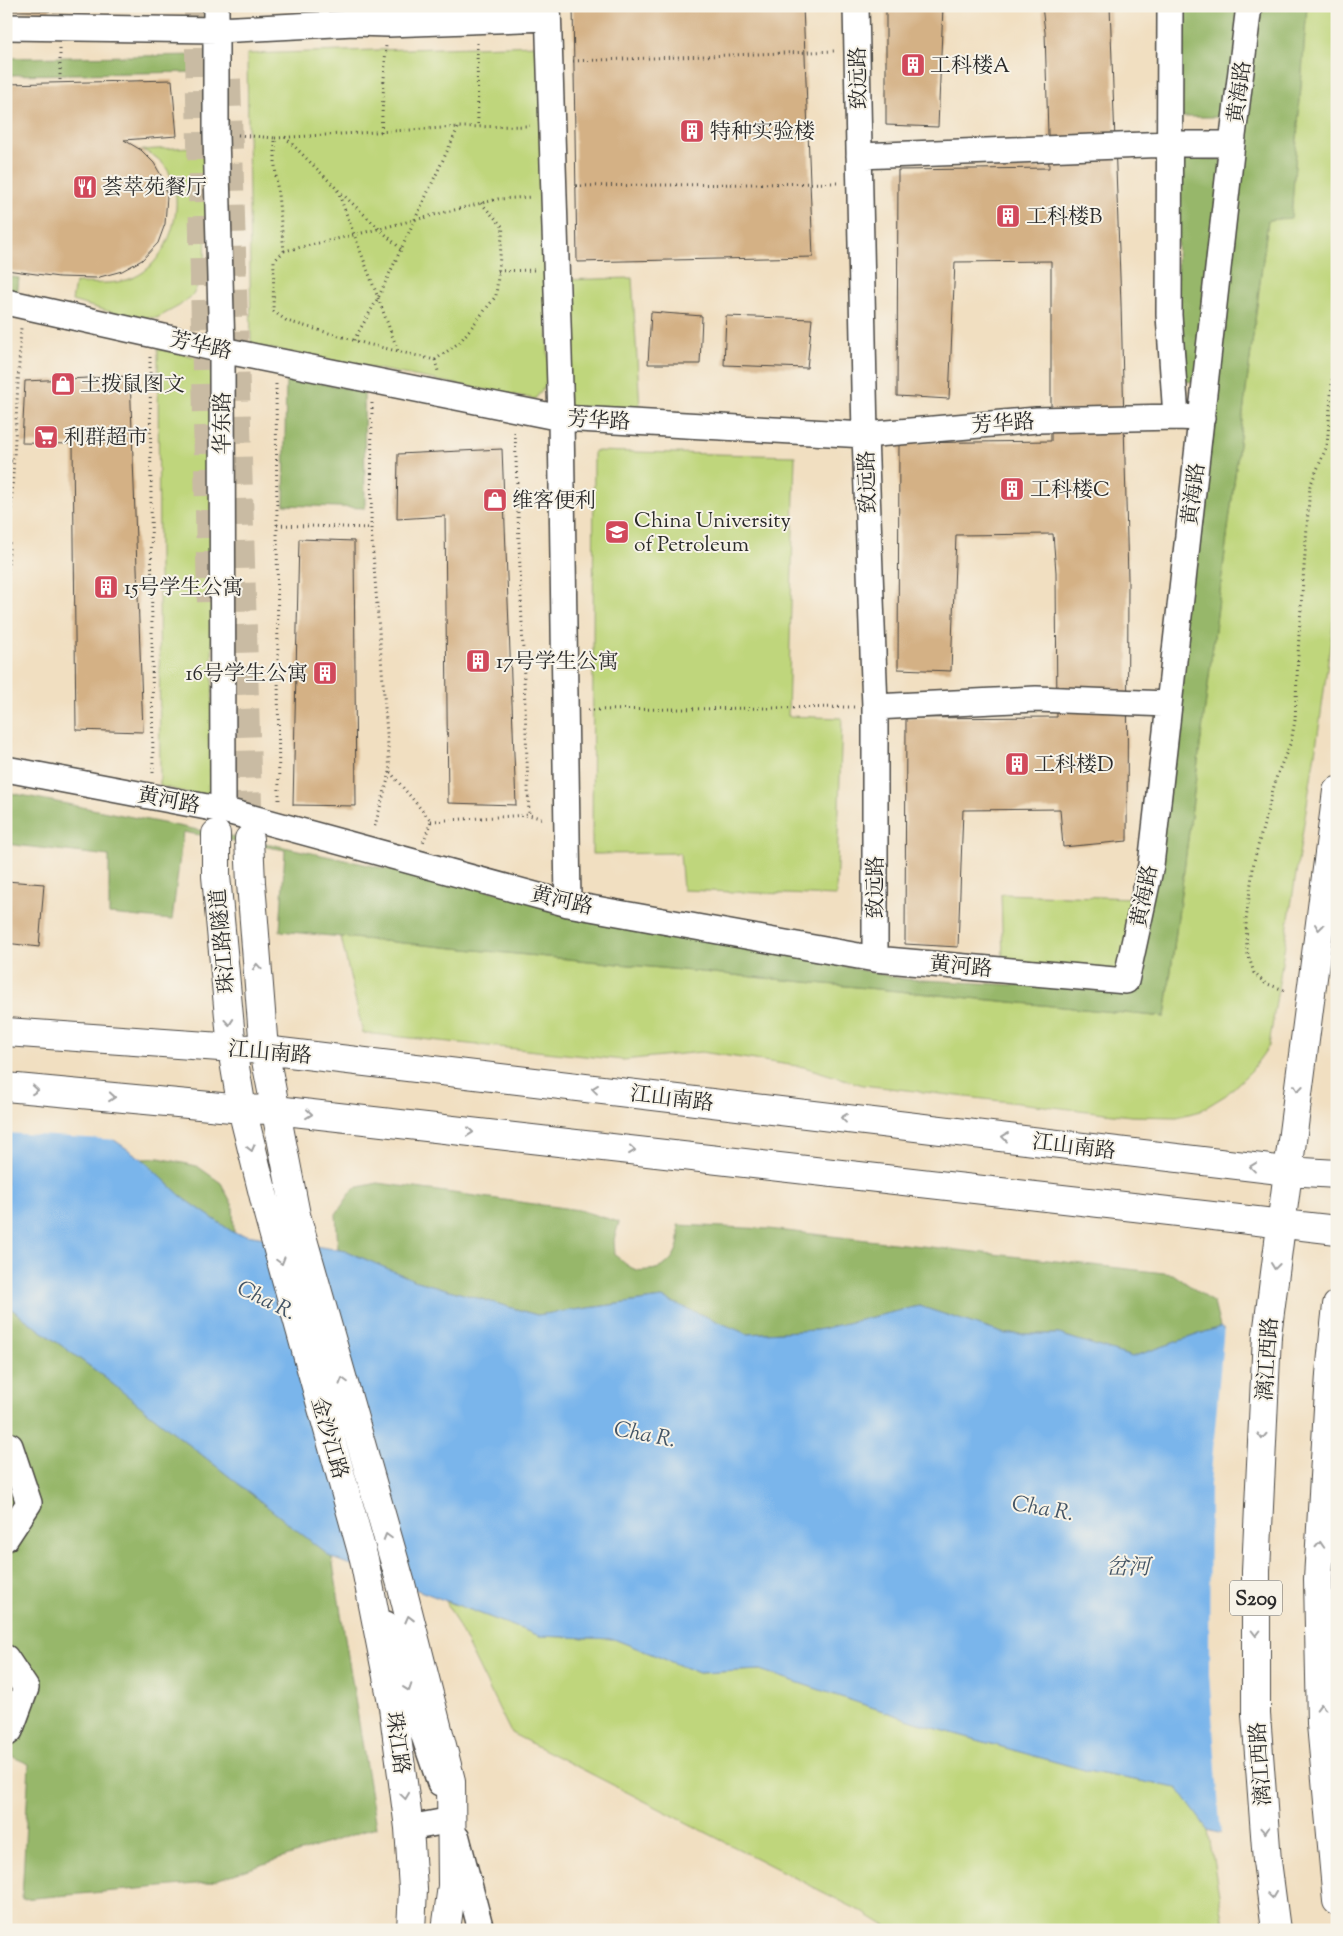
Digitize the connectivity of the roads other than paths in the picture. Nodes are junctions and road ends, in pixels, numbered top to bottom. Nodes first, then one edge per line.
1 (856, 6) edge
2 (1170, 6) edge
3 (1249, 6) edge
4 (548, 12) edge
5 (217, 18) edge
6 (6, 27) edge
7 (1170, 144) junction
8 (1232, 144) junction
9 (859, 156) junction
10 (14, 304) edge
11 (222, 350) junction
12 (1176, 417) junction
13 (561, 418) junction
14 (1202, 418) junction
15 (865, 435) junction
16 (1168, 704) junction
17 (875, 707) junction
18 (6, 769) edge
19 (1337, 792) edge
20 (219, 822) junction
21 (249, 839) tunnel mouth
22 (568, 904) junction
23 (875, 959) junction
24 (1126, 981) joint
25 (6, 1032) edge
26 (232, 1049) junction
27 (264, 1050) junction
28 (6, 1087) edge
29 (242, 1109) junction
30 (276, 1110) junction
31 (1287, 1171) junction
32 (1337, 1174) edge
33 (1280, 1224) junction
34 (1337, 1230) edge
35 (1337, 1305) edge
36 (6, 1444) edge
37 (6, 1538) edge
38 (364, 1559) junction
39 (6, 1658) edge
40 (6, 1734) edge
41 (452, 1820) junction
42 (410, 1828) junction
43 (1335, 1890) edge
44 (410, 1930) edge
45 (446, 1930) edge
46 (481, 1930) edge
47 (1276, 1930) edge

1 - 9 street, 致远路
2 - 7 street
3 - 8 street, 黄海路
4 - 5 street
4 - 13 street
5 - 6 street
5 - 11 street, 华东路
7 - 8 street
7 - 9 street
7 - 12 street
8 - 14 street, 黄海路
9 - 15 street, 致远路
10 - 11 street, 芳华路
11 - 13 street, 芳华路
11 - 20 street, 华东路
12 - 14 street, 芳华路
12 - 15 street, 芳华路
13 - 15 street, 芳华路
13 - 22 street
14 - 16 street, 黄海路
15 - 17 street, 致远路
16 - 17 street
16 - 24 street, 黄海路
17 - 23 street, 致远路
18 - 20 street, 黄河路
19 -> 31 main road, 漓江西路 / S209
20 - 22 street, 黄河路
20 -> 26 main road, 珠江路隧道
27 -> 21 main road, 珠江路隧道
22 - 23 street, 黄河路
23 - 24 street, 黄河路
25 - 26 main road, 江山南路
26 - 27 main road, 江山南路
26 - 29 main road, 金沙江路
27 - 30 main road, 金沙江路
31 -> 27 main road, 江山南路
28 -> 29 main road
29 - 30 main road
29 -> 38 main road, 金沙江路
30 -> 33 main road
41 -> 30 main road, 金沙江路
31 - 32 main road, 江山南路
31 - 33 main road, 漓江西路 / S209
33 - 34 main road
33 -> 47 main road, 漓江西路 / S209, bridge
43 -> 35 main road
36 - 37 street
38 -> 41 street, 金沙江路
38 -> 42 main road, 珠江路
39 - 40 street
41 - 42 street
41 - 45 main road
41 - 46 street, 金沙江路
42 - 44 main road, 珠江路

